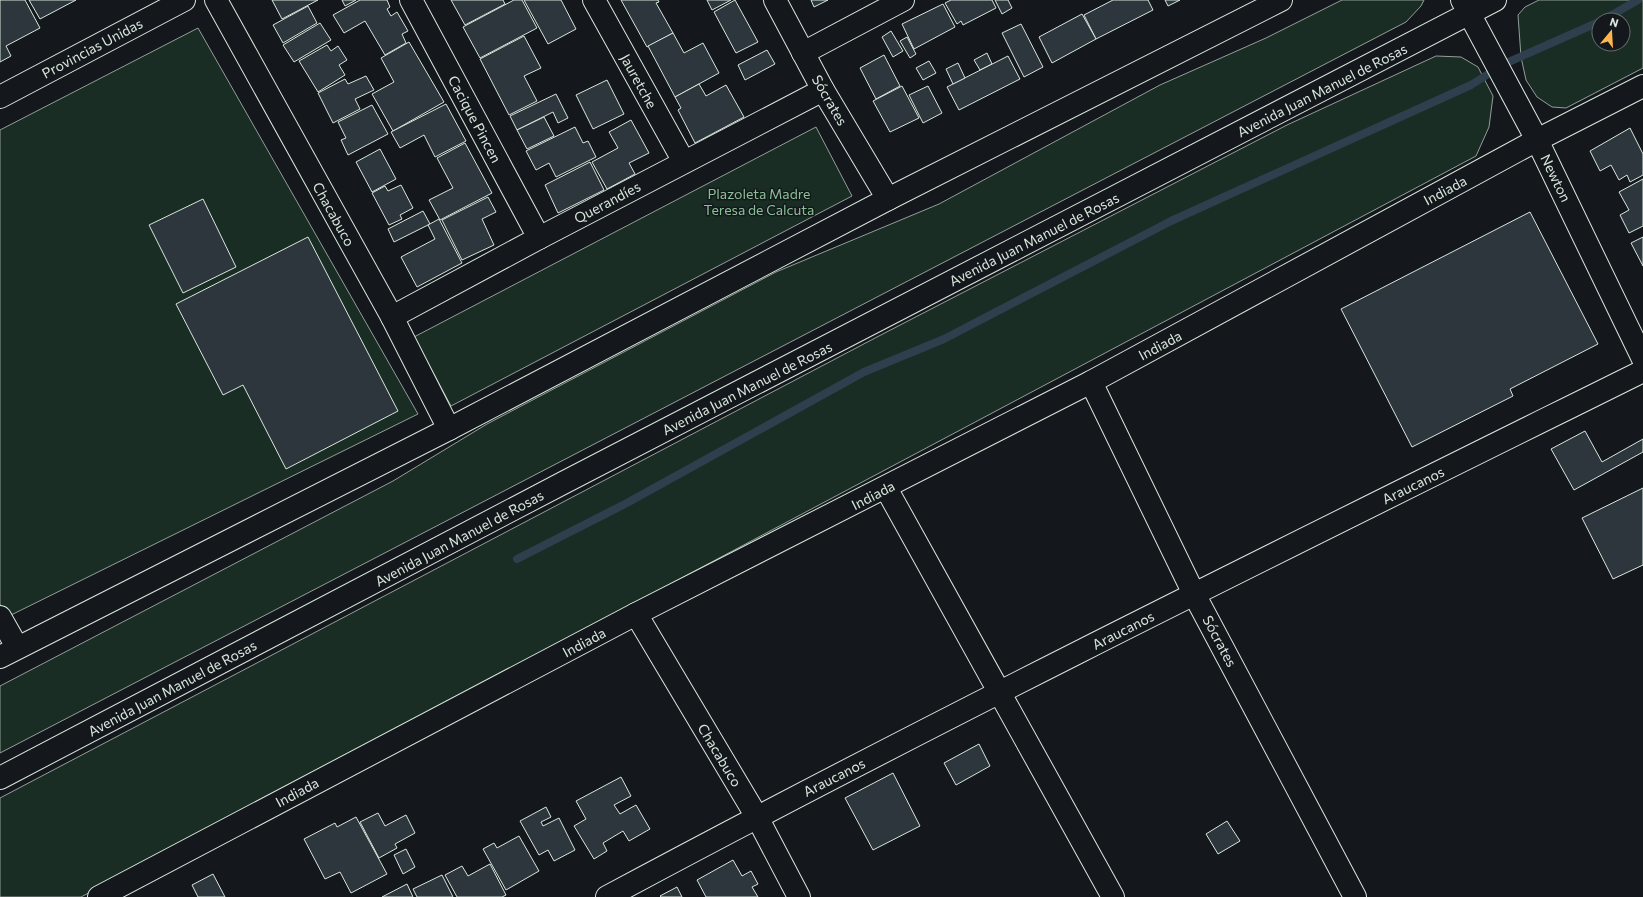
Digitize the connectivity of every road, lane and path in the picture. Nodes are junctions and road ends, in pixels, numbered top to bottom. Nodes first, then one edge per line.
1 (184, 0) edge
2 (216, 0) edge
3 (411, 0) edge
4 (594, 0) edge
5 (775, 0) edge
6 (903, 0) edge
7 (1281, 0) edge
8 (1494, 0) edge
9 (1252, 6) edge
10 (1466, 6) edge
11 (803, 53) junction
12 (1643, 86) edge
13 (823, 90) junction
14 (0, 97) edge
15 (1537, 140) junction
16 (684, 162) junction
17 (888, 199) junction
18 (539, 238) junction
19 (392, 317) junction
20 (1643, 359) edge
21 (1643, 371) edge
22 (1091, 382) junction
23 (449, 429) junction
24 (886, 488) junction
25 (1194, 594) junction
26 (636, 614) junction
27 (0, 617) edge
28 (9, 652) edge
29 (1000, 693) junction
30 (0, 778) edge
31 (757, 817) junction
32 (134, 888) edge
33 (99, 897) edge
34 (607, 897) edge
35 (800, 897) edge
36 (1113, 897) edge
37 (1355, 897) edge

1 - 14 street, Provincias Unidas
2 - 19 street, Chacabuco
3 - 18 street, Cacique Pincen
4 - 16 street, Jauretche
5 - 11 street, Sócrates
6 - 11 street
7 - 9 street
8 - 10 street, Avenida Juan Manuel de Rosas
9 - 17 street
10 - 15 street, Newton
10 - 30 street, Avenida Juan Manuel de Rosas
11 - 13 street, Sócrates
12 - 15 street, Indiada
13 - 16 street, Querandíes
13 - 17 street, Sócrates
15 - 20 street, Newton
15 - 22 street, Indiada
16 - 18 street, Querandíes
17 - 23 street
18 - 19 street, Querandíes
19 - 23 street, Chacabuco
21 - 25 street, Araucanos
22 - 24 street, Indiada
22 - 25 street, Sócrates
23 - 28 street
24 - 26 street, Indiada
24 - 29 street
25 - 29 street, Araucanos
25 - 37 street, Sócrates
26 - 31 street, Chacabuco
26 - 32 street, Indiada
27 - 28 street
29 - 31 street, Araucanos
29 - 36 street
31 - 34 street, Araucanos
31 - 35 street, Chacabuco
32 - 33 street, Indiada

